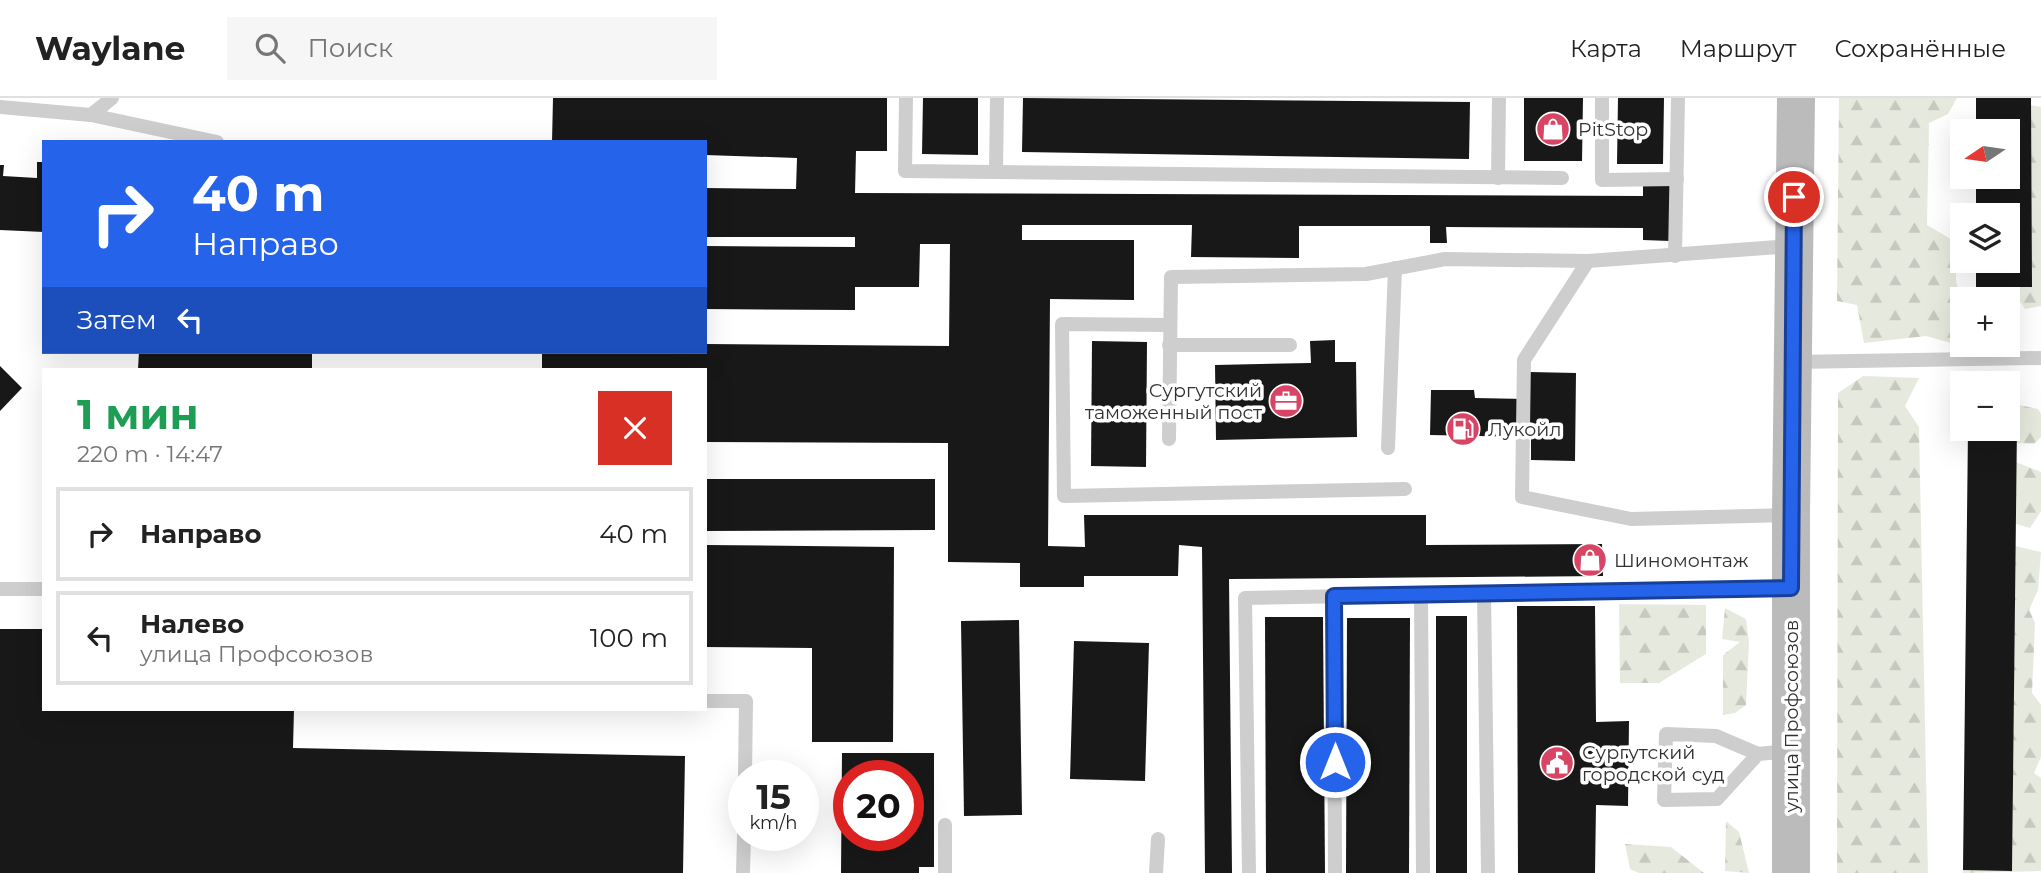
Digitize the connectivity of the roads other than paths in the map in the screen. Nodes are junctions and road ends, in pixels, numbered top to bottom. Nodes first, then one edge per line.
1 (112, 98) edge
2 (906, 98) edge
3 (997, 98) edge
4 (1499, 98) edge
5 (1602, 98) edge
6 (1678, 98) edge
7 (1796, 98) edge
8 (0, 107) edge
9 (91, 115) junction
10 (208, 140) edge
11 (996, 172) junction
12 (1498, 178) junction
13 (1562, 178) dead end
14 (1677, 179) junction
15 (1794, 246) junction
16 (1675, 256) junction
17 (1588, 261) junction
18 (1395, 268) junction
19 (1170, 325) junction
20 (1169, 345) junction
21 (1290, 345) dead end
22 (2041, 358) edge
23 (1792, 363) junction
24 (1169, 439) dead end
25 (1388, 448) dead end
26 (1405, 489) dead end
27 (1791, 515) junction
28 (1791, 588) junction
29 (0, 589) edge
30 (42, 589) edge
31 (1484, 593) junction
32 (1421, 594) junction
33 (1334, 596) junction
34 (707, 701) edge
35 (1774, 753) junction
36 (745, 760) edge
37 (945, 825) dead end
38 (1158, 839) dead end
39 (744, 851) edge
40 (743, 873) edge
41 (945, 873) edge
42 (1156, 873) edge
43 (1249, 873) edge
44 (1335, 873) edge
45 (1423, 873) edge
46 (1488, 873) edge
47 (1791, 873) edge

1 - 9 lane
2 - 11 lane
3 - 11 lane
4 - 12 lane
5 - 14 lane
6 - 14 lane
7 - 15 main road, улица Профсоюзов
8 - 9 lane
9 - 10 lane
11 - 12 lane
12 - 13 lane
14 - 16 lane
15 - 16 lane
15 - 23 main road, улица Профсоюзов
16 - 17 lane
17 - 18 lane
17 - 27 lane
18 - 19 lane
18 - 25 lane
19 - 20 lane
19 - 26 lane
20 - 21 lane
20 - 24 lane
22 - 23 lane
23 - 27 main road, улица Профсоюзов
27 - 28 main road, улица Профсоюзов
28 - 31 lane
28 - 35 main road, улица Профсоюзов
29 - 30 lane
31 - 32 lane
31 - 46 lane
32 - 33 lane
32 - 45 lane
33 - 43 lane
33 - 44 lane
34 - 36 lane
35 - 35 lane
35 - 47 main road, улица Профсоюзов
37 - 41 lane
38 - 42 lane
39 - 40 lane

